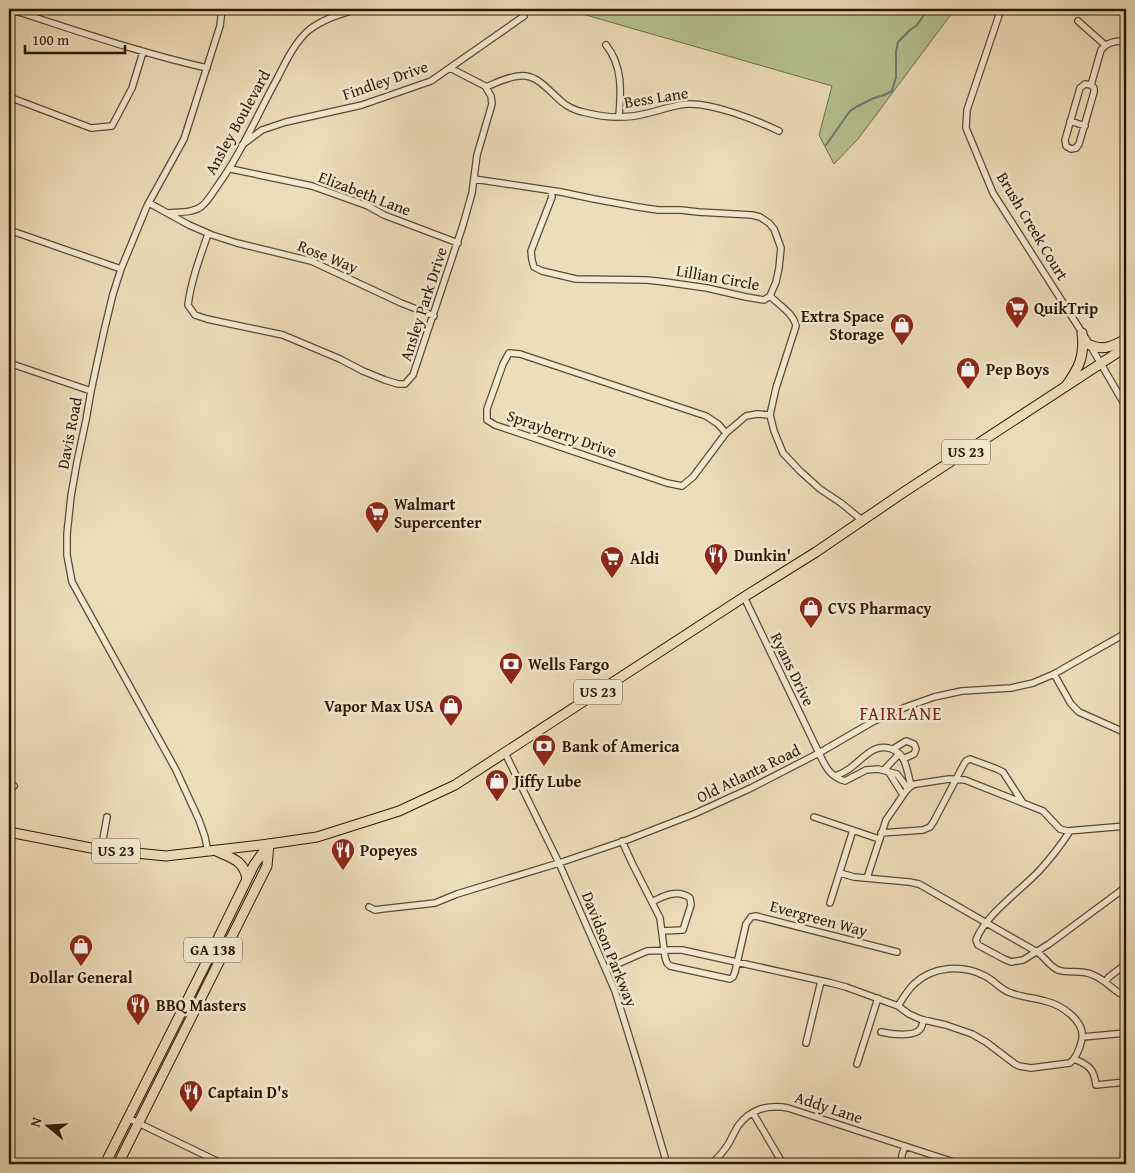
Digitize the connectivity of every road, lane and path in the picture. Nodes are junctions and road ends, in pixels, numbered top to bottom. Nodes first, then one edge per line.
1 (9, 9) edge
2 (222, 9) edge
3 (359, 9) edge
4 (1001, 9) edge
5 (524, 16) dead end
6 (1078, 22) dead end
7 (1126, 42) edge
8 (606, 45) dead end
9 (1105, 45) junction
10 (143, 52) junction
11 (207, 68) junction
12 (450, 68) junction
13 (1091, 85) junction
14 (486, 87) junction
15 (9, 97) edge
16 (619, 116) junction
17 (1070, 121) junction
18 (1085, 126) junction
19 (779, 131) dead end
20 (242, 145) junction
21 (230, 169) junction
22 (474, 179) junction
23 (552, 191) junction
24 (149, 203) junction
25 (168, 213) junction
26 (9, 230) edge
27 (208, 234) junction
28 (458, 243) junction
29 (121, 269) junction
30 (770, 296) junction
31 (434, 316) junction
32 (1082, 333) junction
33 (1126, 340) edge
34 (1090, 345) junction
35 (1126, 348) edge
36 (9, 363) edge
37 (1102, 364) junction
38 (1064, 388) junction
39 (91, 391) junction
40 (1126, 407) edge
41 (770, 415) junction
42 (726, 433) junction
43 (863, 521) junction
44 (744, 597) junction
45 (1126, 633) edge
46 (1054, 674) junction
47 (1126, 733) edge
48 (893, 749) junction
49 (504, 753) junction
50 (818, 753) junction
51 (899, 754) junction
52 (903, 759) junction
53 (886, 771) junction
54 (835, 776) junction
55 (956, 779) junction
56 (909, 788) junction
57 (903, 795) junction
58 (1022, 803) junction
59 (107, 817) dead end
60 (814, 817) dead end
61 (1126, 826) edge
62 (853, 830) junction
63 (1070, 831) junction
64 (9, 832) edge
65 (880, 836) junction
66 (622, 841) junction
67 (269, 844) junction
68 (101, 850) junction
69 (212, 852) junction
70 (559, 863) junction
71 (840, 873) junction
72 (867, 878) junction
73 (246, 880) junction
74 (1126, 887) edge
75 (652, 902) junction
76 (830, 903) dead end
77 (369, 907) dead end
78 (987, 923) junction
79 (662, 931) junction
80 (664, 950) junction
81 (897, 952) dead end
82 (1037, 952) junction
83 (737, 962) junction
84 (1126, 964) edge
85 (606, 969) junction
86 (821, 981) junction
87 (1105, 982) junction
88 (1126, 997) edge
89 (878, 998) junction
90 (898, 1006) junction
91 (924, 1020) junction
92 (881, 1032) dead end
93 (1126, 1033) edge
94 (1082, 1037) junction
95 (806, 1043) dead end
96 (1074, 1059) junction
97 (857, 1064) dead end
98 (1126, 1082) edge
99 (753, 1113) junction
100 (128, 1118) junction
101 (139, 1123) junction
102 (905, 1146) junction
103 (105, 1164) edge
104 (118, 1164) edge
105 (223, 1164) edge
106 (667, 1164) edge
107 (711, 1164) edge
108 (783, 1164) edge
109 (901, 1164) edge
110 (960, 1164) edge

1 - 10 street
2 - 11 street, Davis Road
3 - 20 street, Ansley Boulevard
4 - 32 street, Brush Creek Court
5 - 12 street, Findley Drive
6 - 9 street
7 - 9 street
8 - 16 street
9 - 13 street
10 - 11 street
10 - 15 street
11 - 24 street, Davis Road
12 - 14 street
12 - 20 street, Findley Drive
13 - 17 street
13 - 18 street
14 - 16 street, Bess Lane
14 - 22 street, Ansley Park Drive
16 - 19 street, Bess Lane
17 - 18 street
17 - 18 street
20 - 21 street, Ansley Boulevard
21 - 25 street, Ansley Boulevard
21 - 28 street, Elizabeth Lane
22 - 23 street, Lillian Circle
22 - 28 street, Ansley Park Drive
23 - 30 street, Lillian Circle
23 - 30 street, Lillian Circle
24 - 25 street
24 - 29 street, Davis Road
25 - 27 street
26 - 29 street
27 - 31 street, Rose Way
27 - 31 street, Ansley Park Drive
28 - 31 street, Ansley Park Drive
29 - 39 street, Davis Road
30 - 41 street
32 - 34 street, Brush Creek Court
32 - 38 main road
33 - 34 main road
34 - 37 street, Brush Creek Court
35 - 37 main road, US 23
36 - 39 street
37 - 38 main road, US 23
37 - 40 street, Brush Creek Court
38 - 43 main road, US 23
39 - 69 street, Davis Road
41 - 42 street, Sprayberry Drive
41 - 43 street
42 - 42 street, Sprayberry Drive
43 - 44 main road, US 23
44 - 49 main road, US 23
44 - 50 street, Ryans Drive
45 - 46 street, Old Atlanta Road
46 - 47 street
46 - 50 street, Old Atlanta Road
48 - 51 street
48 - 52 street
48 - 54 street
49 - 67 main road, US 23
49 - 70 street, Davidson Parkway
50 - 54 street, Ryans Drive
50 - 66 street, Old Atlanta Road
51 - 52 street
51 - 53 street
52 - 56 street
53 - 54 street
53 - 56 street
53 - 57 street
55 - 56 street
55 - 58 street
55 - 58 street
55 - 65 street
56 - 57 street
57 - 65 street
58 - 63 street
59 - 68 street
60 - 62 street
61 - 63 street
62 - 65 street
62 - 71 street
63 - 78 street
64 - 68 main road, US 23
65 - 72 street
66 - 70 street, Old Atlanta Road
66 - 75 street
67 - 69 main road, US 23
67 - 73 main road, GA 138
67 - 101 main road, GA 138
68 - 69 main road, US 23
69 - 73 main road
70 - 77 street, Old Atlanta Road
70 - 85 street, Davidson Parkway
71 - 72 street
71 - 76 street
72 - 78 street
73 - 100 main road, GA 138
74 - 82 street
75 - 79 street
75 - 79 street
78 - 82 street
78 - 82 street
79 - 80 street
80 - 83 street
80 - 83 street, Evergreen Way
80 - 85 street
81 - 83 street, Evergreen Way
82 - 87 street
83 - 86 street
84 - 87 street
85 - 106 street, Davidson Parkway
86 - 89 street
86 - 95 street
87 - 88 street
89 - 90 street
89 - 97 street
90 - 91 street
90 - 94 street
91 - 92 street
91 - 96 street
93 - 94 street
94 - 96 street
96 - 98 street
99 - 102 street, Addy Lane
99 - 107 street
99 - 108 street
100 - 101 street
100 - 103 main road, GA 138
101 - 104 main road, GA 138
101 - 105 street
102 - 109 street
102 - 110 street, Addy Lane

